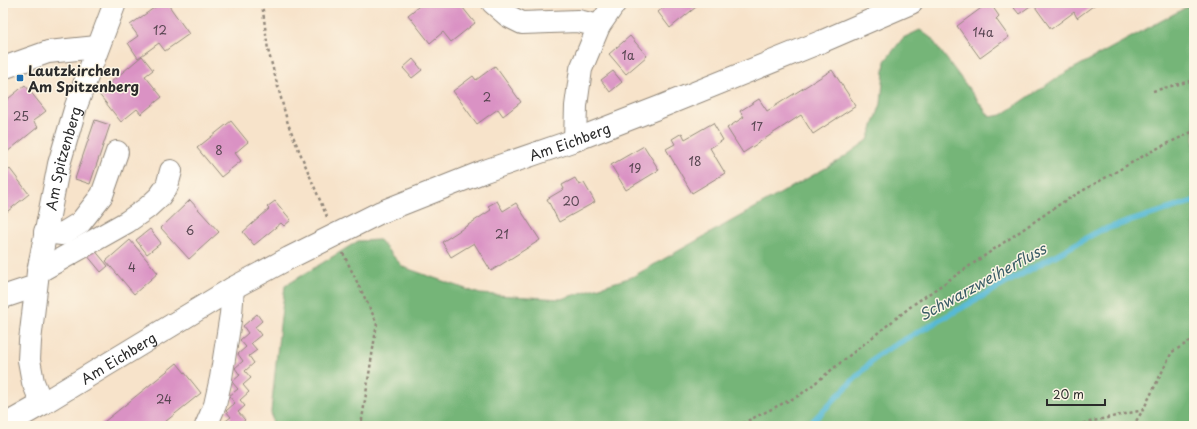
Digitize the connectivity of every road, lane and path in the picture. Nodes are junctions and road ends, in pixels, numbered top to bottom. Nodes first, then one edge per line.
1 (115, 3) edge
2 (262, 3) edge
3 (492, 3) edge
4 (615, 3) edge
5 (910, 3) edge
6 (600, 26) junction
7 (97, 48) junction
8 (3, 68) edge
9 (1194, 80) edge
10 (1153, 91) dead end
11 (1194, 130) edge
12 (575, 140) junction
13 (117, 152) dead end
14 (171, 171) dead end
15 (327, 218) dead end
16 (45, 232) junction
17 (342, 251) dead end
18 (37, 279) junction
19 (233, 288) junction
20 (3, 297) edge
21 (1194, 339) edge
22 (42, 404) junction
23 (1143, 410) junction
24 (3, 426) edge
25 (206, 426) edge
26 (361, 426) edge
27 (737, 426) edge
28 (1071, 426) edge
29 (1133, 426) edge

1 - 7 street, Am Spitzenberg
2 - 15 path
3 - 6 street
4 - 6 street
5 - 12 street, Am Eichberg
6 - 12 street
7 - 8 street
7 - 16 street, Am Spitzenberg
9 - 10 path
11 - 27 path
12 - 19 street, Am Eichberg
13 - 16 street
14 - 18 street
16 - 18 street, Am Spitzenberg
17 - 26 path
18 - 20 street
18 - 22 street, Am Spitzenberg
19 - 22 street, Am Eichberg
19 - 25 street
21 - 23 path
22 - 24 street, Am Eichberg
23 - 28 path
23 - 29 path

